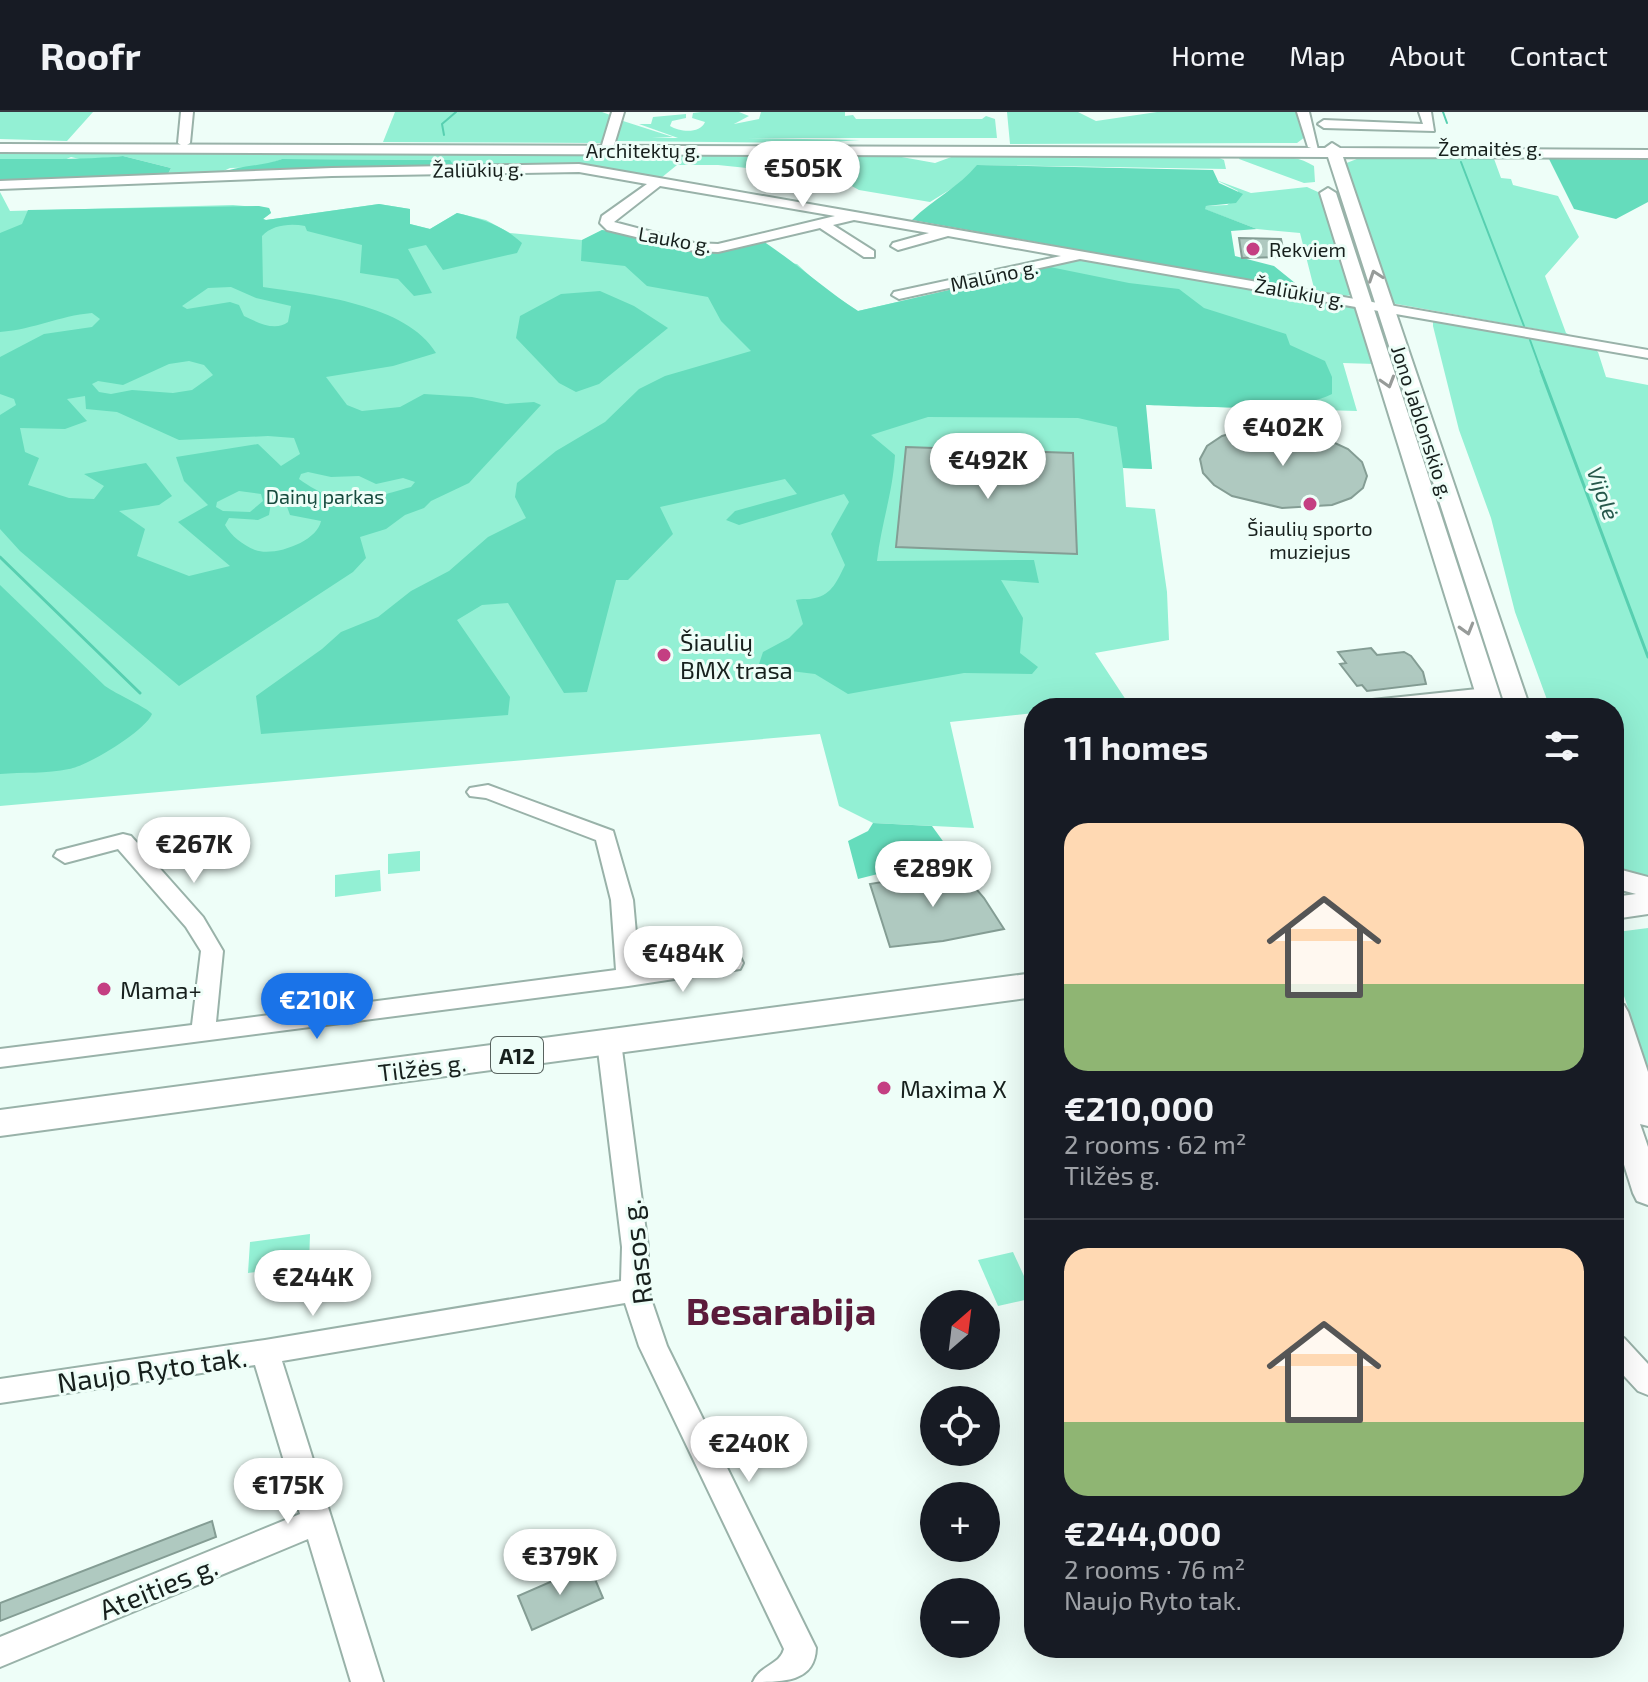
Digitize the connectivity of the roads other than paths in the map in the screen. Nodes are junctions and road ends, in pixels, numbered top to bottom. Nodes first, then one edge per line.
1 (187, 112) edge
2 (609, 112) edge
3 (618, 112) edge
4 (1303, 112) edge
5 (1425, 112) edge
6 (1322, 118) edge
7 (0, 145) edge
8 (608, 145) junction
9 (183, 146) junction
10 (484, 147) junction
11 (725, 148) junction
12 (1324, 150) junction
13 (1648, 152) edge
14 (659, 181) junction
15 (0, 185) edge
16 (857, 215) junction
17 (823, 224) junction
18 (951, 231) junction
19 (898, 246) dead end
20 (869, 254) dead end
21 (1088, 255) junction
22 (899, 295) dead end
23 (1363, 304) junction
24 (1385, 308) junction
25 (1648, 354) edge
26 (1489, 698) edge
27 (1515, 698) edge
28 (477, 792) dead end
29 (65, 856) dead end
30 (1624, 881) edge
31 (1648, 887) edge
32 (1648, 903) edge
33 (1624, 907) edge
34 (732, 963) dead end
35 (628, 978) junction
36 (1024, 986) edge
37 (203, 1032) junction
38 (609, 1042) junction
39 (1624, 1042) edge
40 (0, 1058) edge
41 (1648, 1115) edge
42 (0, 1123) edge
43 (1625, 1155) edge
44 (1648, 1193) edge
45 (634, 1290) junction
46 (265, 1352) junction
47 (1624, 1357) edge
48 (1648, 1383) edge
49 (0, 1391) edge
50 (315, 1522) junction
51 (0, 1652) edge
52 (782, 1674) edge
53 (367, 1682) edge

1 - 9 street
2 - 3 street
3 - 8 street
4 - 12 street
5 - 6 street
6 - 12 street
7 - 9 main road, Architektų g.
8 - 10 main road, Architektų g.
8 - 11 main road, Architektų g.
9 - 10 main road, Architektų g.
10 - 11 main road, Architektų g.
11 - 12 main road, Architektų g.
12 - 13 main road, Žemaitės g.
12 - 23 main road, Jono Jablonskio g.
24 -> 12 main road, Jono Jablonskio g.
14 - 15 street, Žaliūkių g.
14 - 16 street, Žaliūkių g.
14 - 17 street, Lauko g.
16 - 17 street, Lauko g.
16 - 18 street, Žaliūkių g.
17 - 20 street
18 - 19 street, Žaliūkių g.
18 - 21 street, Žaliūkių g.
21 - 22 street, Malūno g.
21 - 23 street, Žaliūkių g.
23 - 24 street, Žaliūkių g.
23 -> 26 main road, Jono Jablonskio g.
24 - 25 street, Žaliūkių g.
24 - 27 main road, Jono Jablonskio g.
28 - 35 street
29 - 37 street
30 - 31 highway
32 - 33 highway
34 - 35 street
35 - 37 street
36 - 38 highway, Tilžės g. / A12
37 - 40 street
38 - 42 highway, Tilžės g. / A12
38 - 45 street, Rasos g.
39 - 41 main road
43 - 44 main road
45 - 46 street, Naujo Ryto tak.
45 - 52 street, Rasos g.
46 - 49 street, Naujo Ryto tak.
46 - 50 street
47 - 48 street
50 - 51 street, Ateities g.
50 - 53 street

